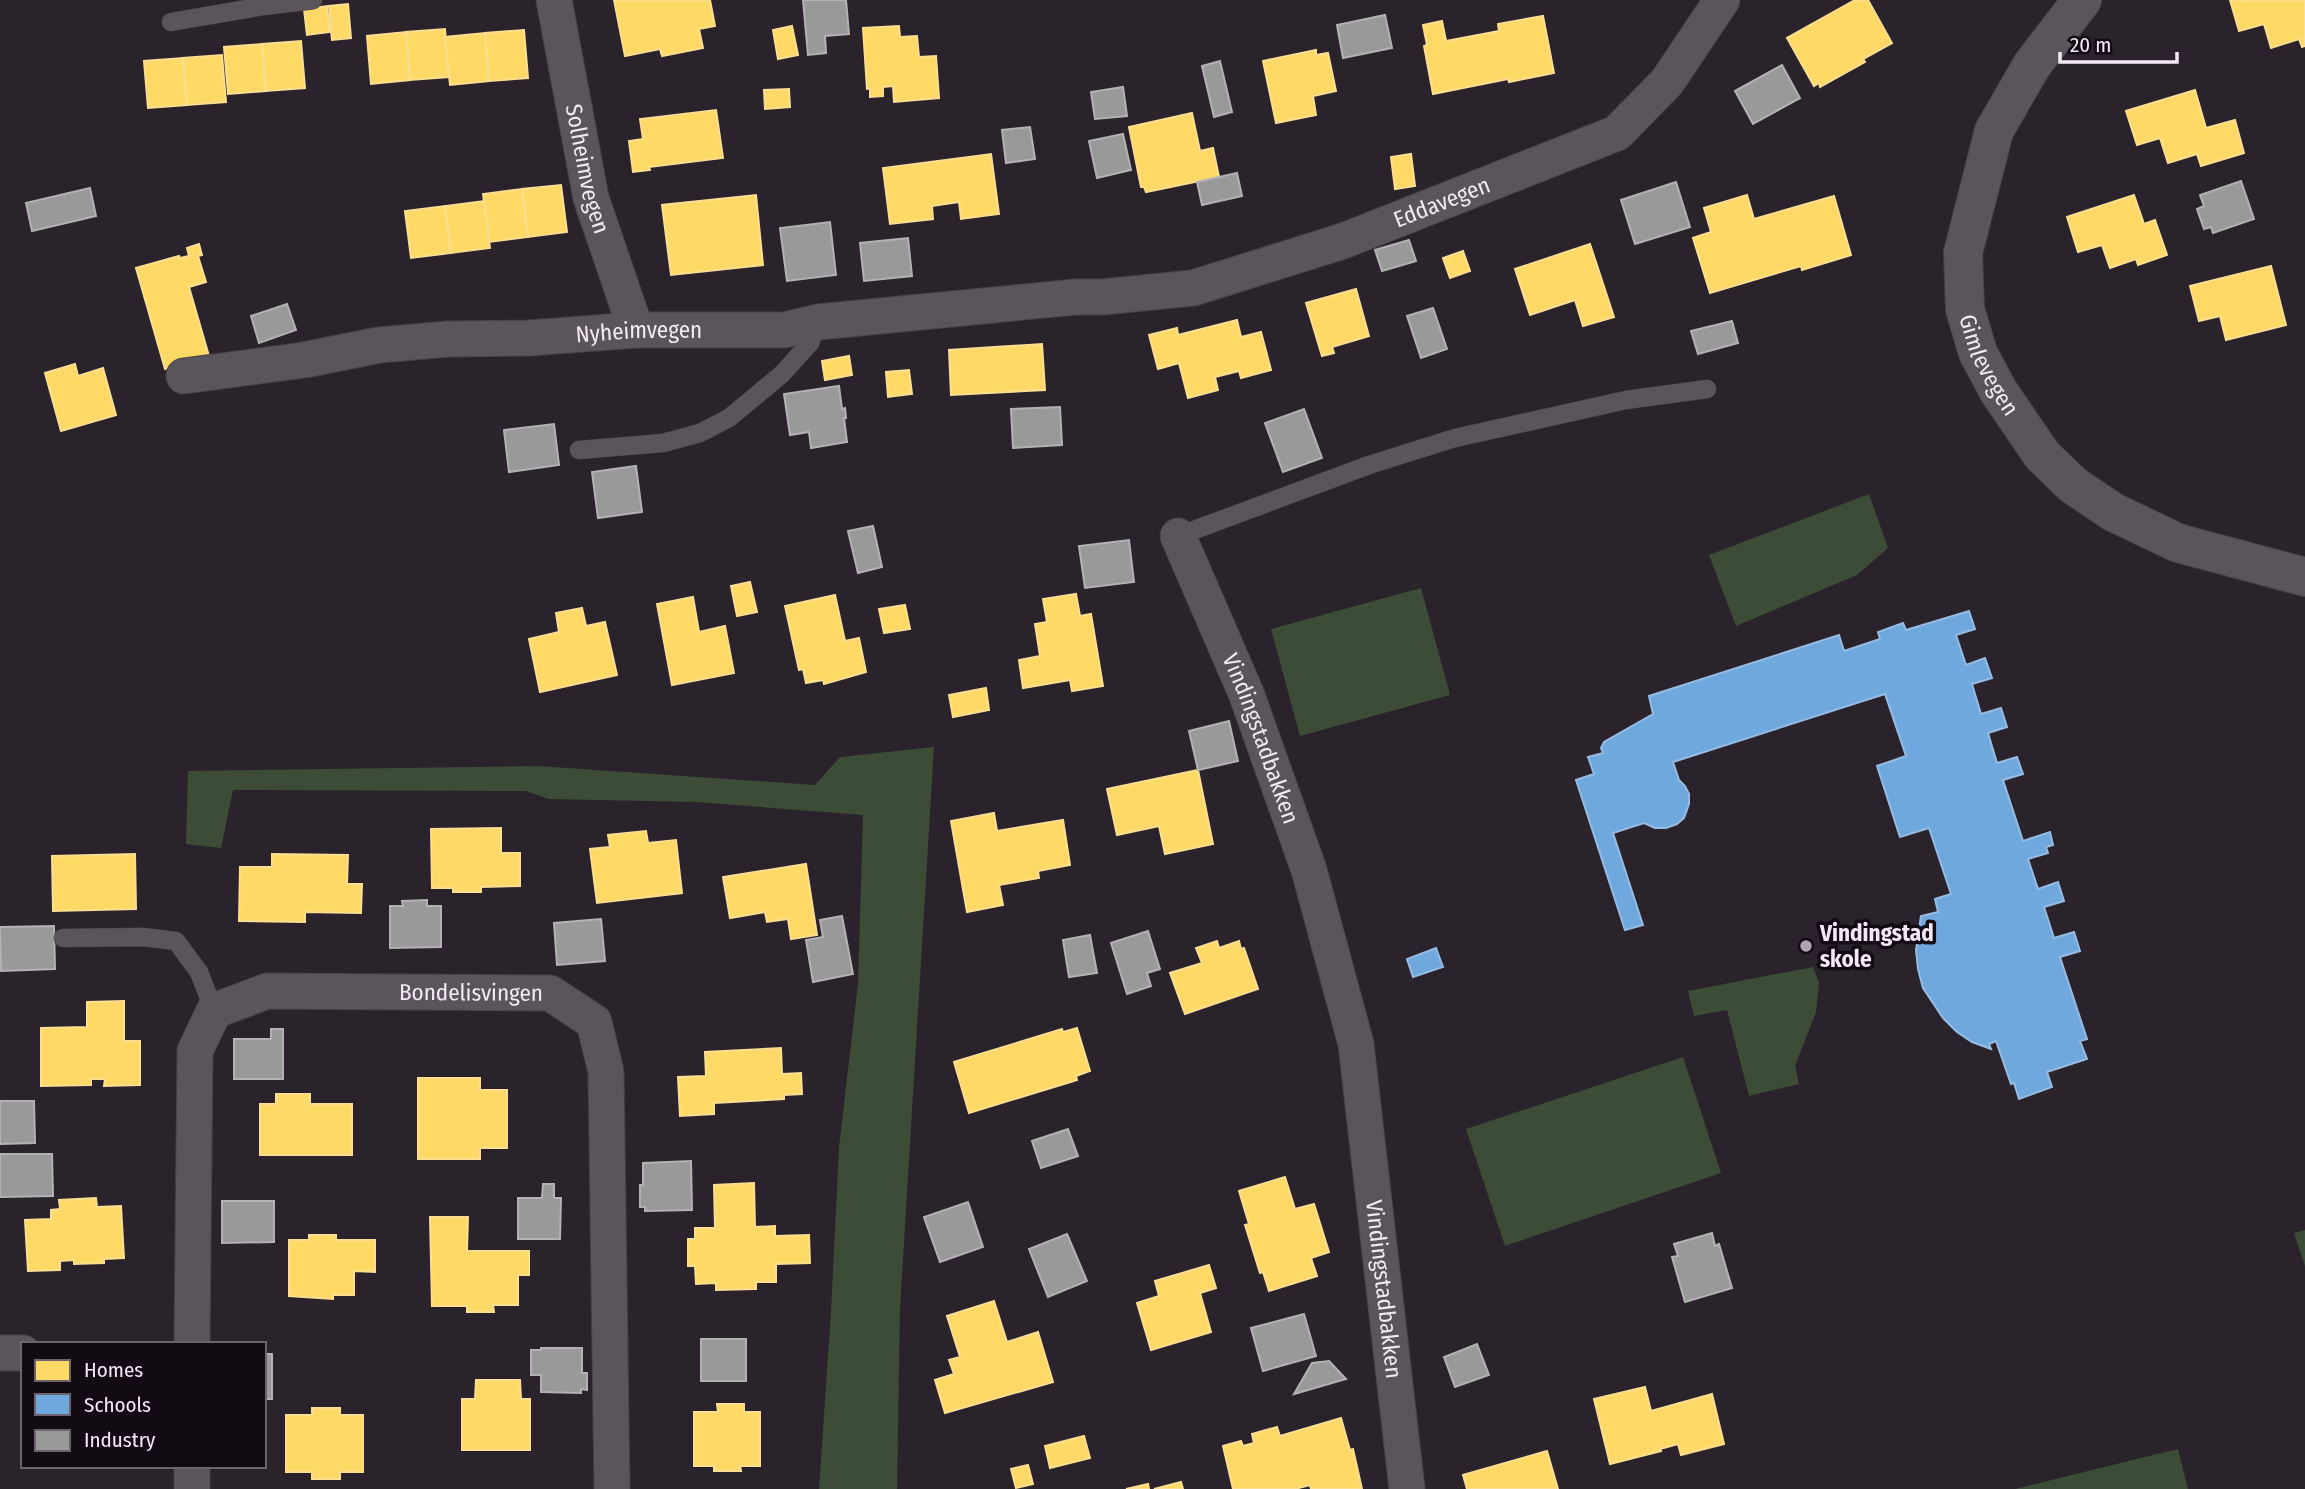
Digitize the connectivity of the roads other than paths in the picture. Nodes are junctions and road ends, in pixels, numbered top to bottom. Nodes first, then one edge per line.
1 (313, 0) edge
2 (554, 0) edge
3 (1722, 0) edge
4 (2082, 0) edge
5 (172, 22) dead end
6 (1096, 297) joint
7 (818, 322) junction
8 (636, 330) junction
9 (184, 376) dead end
10 (1707, 389) dead end
11 (579, 450) dead end
12 (1178, 536) joint
13 (2305, 578) edge
14 (63, 937) dead end
15 (214, 1011) junction
16 (192, 1342) edge
17 (0, 1353) edge
18 (21, 1353) edge
19 (192, 1468) edge
20 (192, 1489) edge
21 (611, 1489) edge
22 (1407, 1489) edge

1 - 5 lane
2 - 8 street, Solheimvegen
3 - 6 street, Eddavegen
4 - 13 street, Gimlevegen
6 - 7 street, Nyheimvegen
7 - 8 street, Nyheimvegen
7 - 11 lane
8 - 9 street, Nyheimvegen
10 - 12 lane, Vindingstadbakken
12 - 22 street, Vindingstadbakken
14 - 15 lane
15 - 16 street
15 - 21 street, Bondelisvingen
17 - 18 street
19 - 20 street

